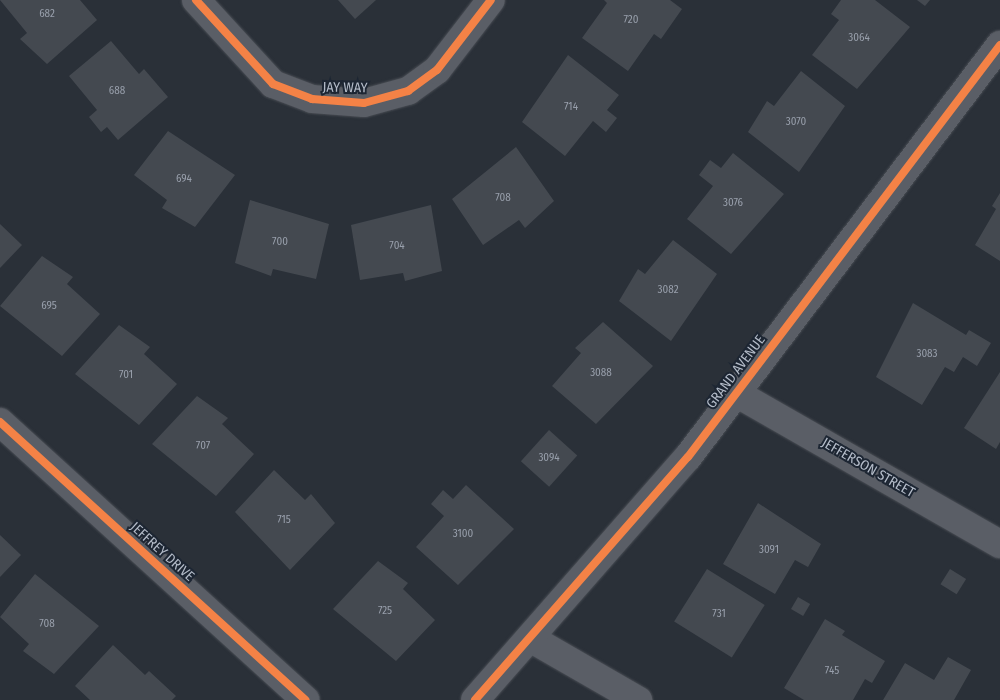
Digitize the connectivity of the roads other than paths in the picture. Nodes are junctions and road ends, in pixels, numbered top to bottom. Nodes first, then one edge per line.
1 (196, 0) edge
2 (491, 0) edge
3 (1000, 45) edge
4 (736, 393) junction
5 (0, 422) edge
6 (1000, 544) edge
7 (530, 638) junction
8 (306, 700) edge
9 (475, 700) edge
10 (638, 700) edge

1 - 2 street, JAY WAY
3 - 4 street, GRAND AVENUE
4 - 6 street, JEFFERSON STREET
4 - 7 street, GRAND AVENUE
5 - 8 street, JEFFREY DRIVE
7 - 9 street, GRAND AVENUE
7 - 10 street

